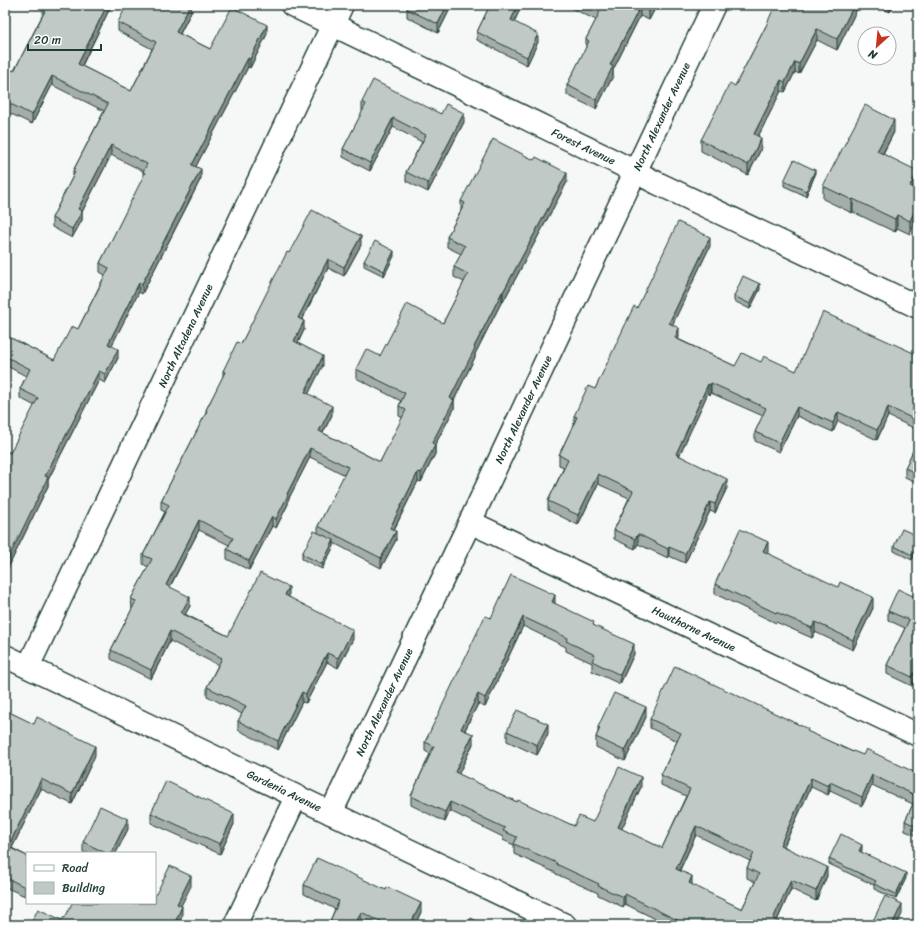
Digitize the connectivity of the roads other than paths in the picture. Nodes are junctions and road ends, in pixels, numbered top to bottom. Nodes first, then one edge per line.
1 (292, 5) edge
2 (342, 5) edge
3 (714, 5) edge
4 (333, 25) junction
5 (635, 172) junction
6 (918, 307) edge
7 (470, 522) junction
8 (5, 656) edge
9 (28, 667) junction
10 (918, 735) edge
11 (296, 797) junction
12 (331, 814) junction
13 (235, 925) edge
14 (565, 925) edge

1 - 4 street, Forest Avenue
2 - 4 street, North Altadena Avenue
3 - 5 street, North Alexander Avenue
4 - 5 street, Forest Avenue
4 - 9 street, North Altadena Avenue
5 - 6 street, Forest Avenue
5 - 7 street, North Alexander Avenue
7 - 10 street, Hawthorne Avenue
7 - 12 street, North Alexander Avenue
8 - 9 street, Gardenia Avenue
9 - 11 street, Gardenia Avenue
11 - 12 street, Gardenia Avenue
11 - 13 street
12 - 14 street, Gardenia Avenue

